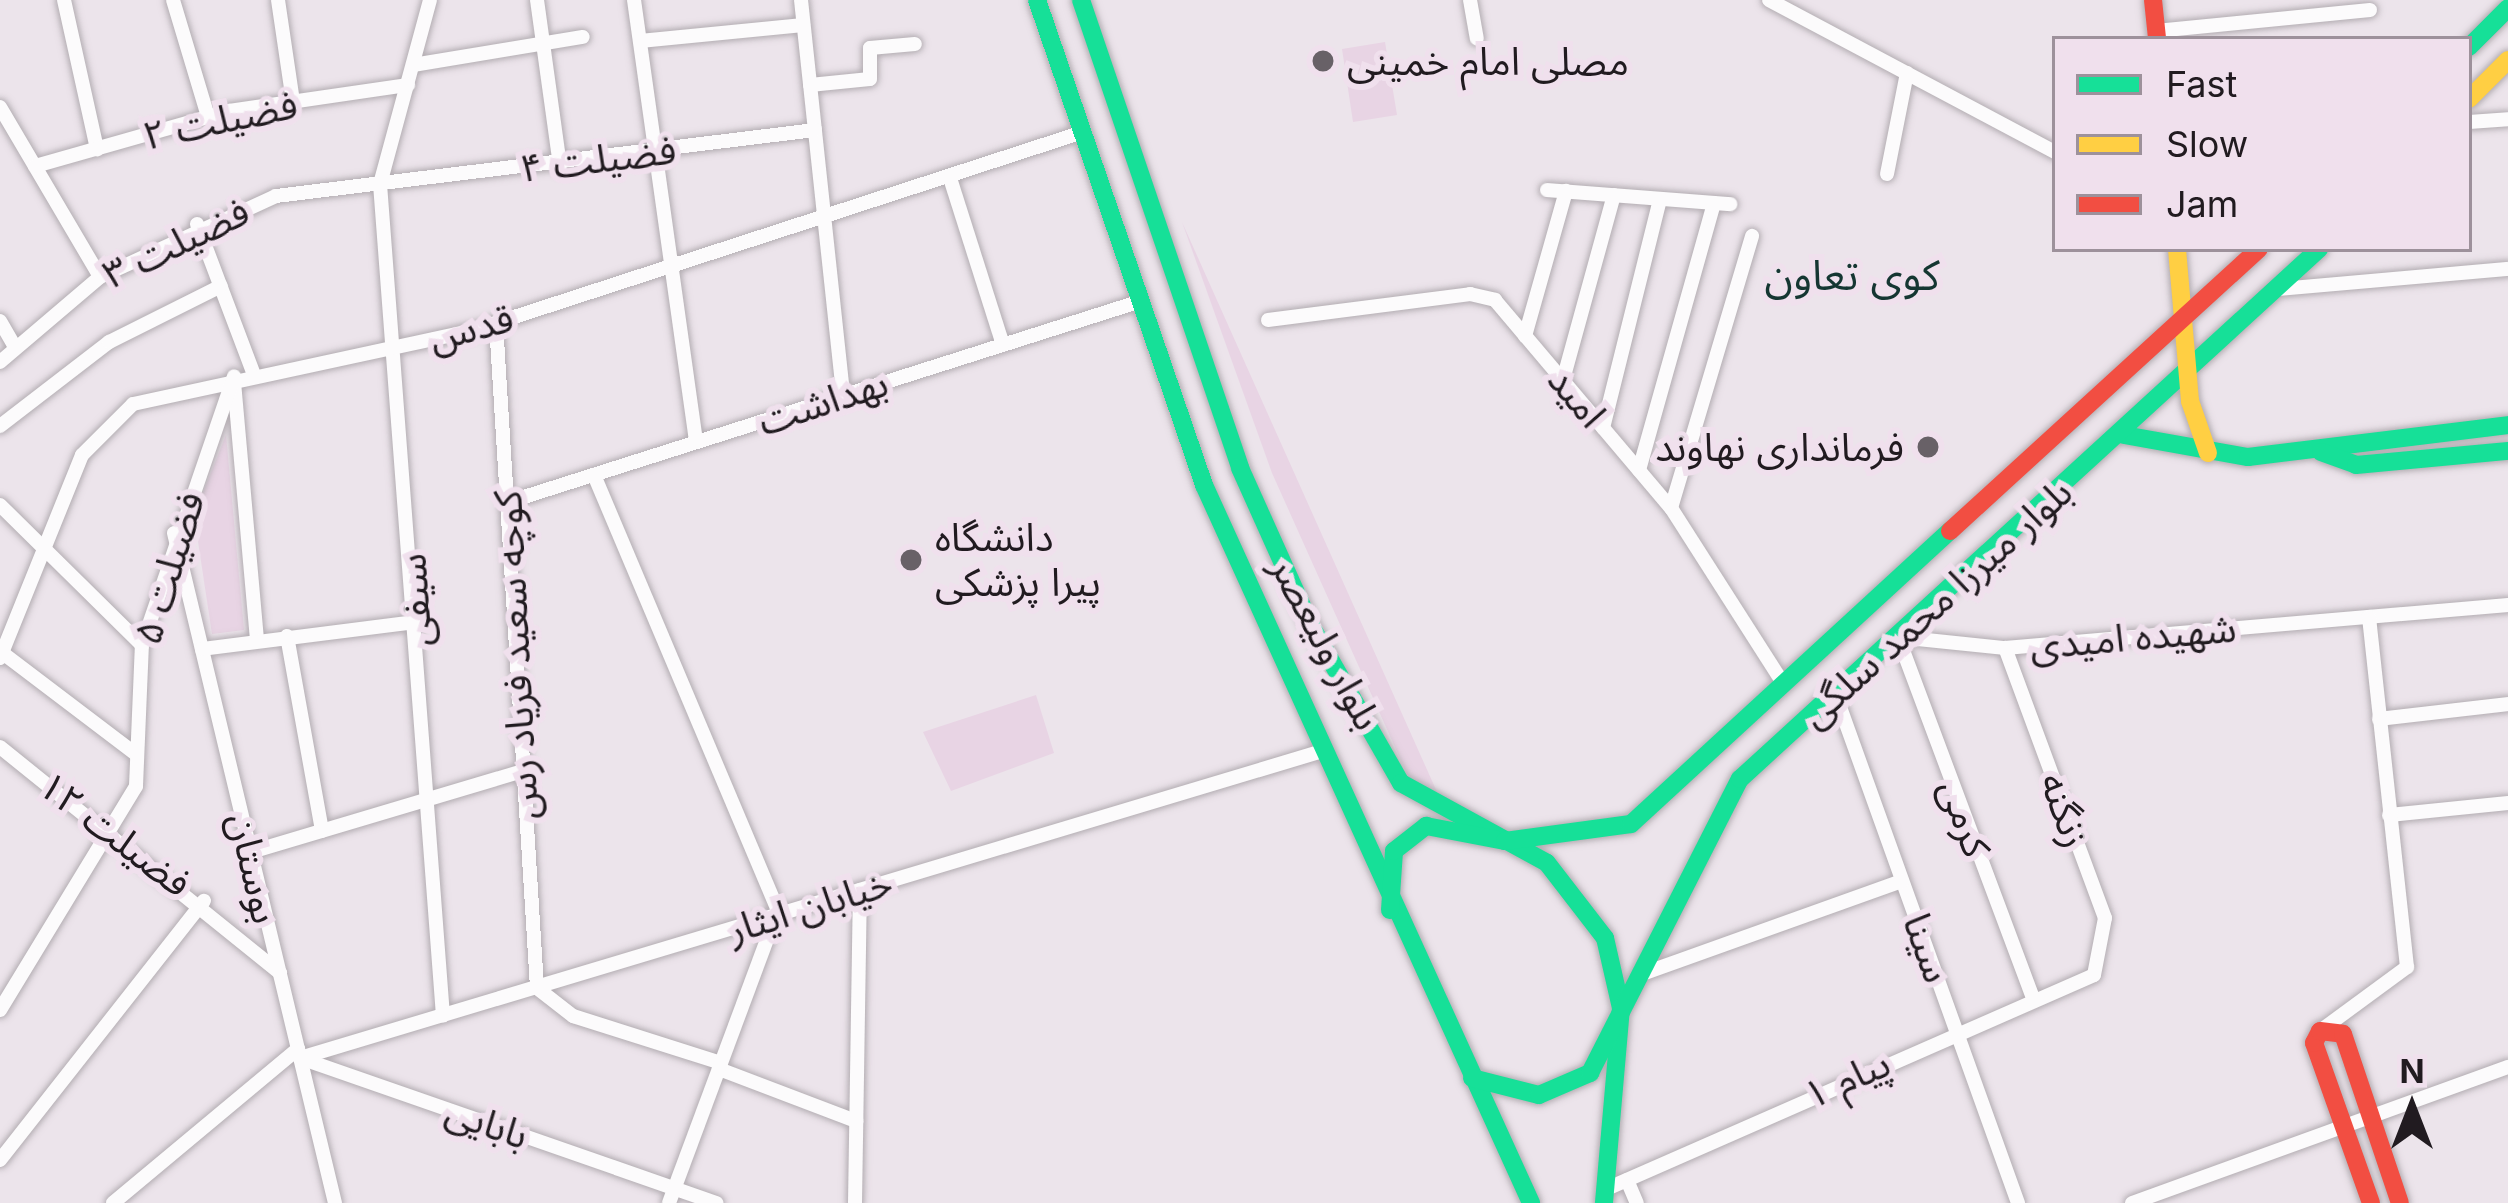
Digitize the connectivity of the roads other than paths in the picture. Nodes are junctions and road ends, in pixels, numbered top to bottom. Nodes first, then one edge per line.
1 (64, 0) edge
2 (173, 0) edge
3 (278, 0) edge
4 (430, 0) edge
5 (537, 0) edge
6 (634, 0) edge
7 (801, 0) edge
8 (1037, 0) edge
9 (1081, 0) edge
10 (1470, 0) edge
11 (1769, 0) edge
12 (2153, 0) edge
13 (2508, 8) edge
14 (2370, 10) dead end
15 (803, 25) junction
16 (2156, 35) edge
17 (584, 37) dead end
18 (1477, 38) dead end
19 (640, 41) junction
20 (542, 42) junction
21 (915, 44) dead end
22 (2472, 44) edge
23 (2508, 60) edge
24 (413, 65) junction
25 (1907, 73) junction
26 (408, 85) junction
27 (810, 86) junction
28 (2472, 96) edge
29 (293, 102) junction
30 (0, 107) edge
31 (208, 117) junction
32 (2508, 119) edge
33 (2472, 122) edge
34 (815, 130) junction
35 (1080, 133) junction
36 (97, 149) junction
37 (2052, 150) edge
38 (656, 152) junction
39 (35, 166) junction
40 (560, 166) junction
41 (1887, 173) dead end
42 (950, 178) junction
43 (380, 184) junction
44 (1547, 190) dead end
45 (1566, 191) junction
46 (1614, 195) junction
47 (1660, 199) junction
48 (824, 220) junction
49 (197, 224) junction
50 (1752, 236) dead end
51 (2177, 252) edge
52 (2256, 252) edge
53 (2316, 252) edge
54 (672, 267) junction
55 (2508, 269) edge
56 (100, 277) junction
57 (221, 286) junction
58 (2279, 289) junction
59 (1138, 302) junction
60 (2184, 319) junction
61 (1268, 320) dead end
62 (0, 321) edge
63 (496, 323) junction
64 (1526, 336) junction
65 (1003, 345) junction
66 (15, 347) junction
67 (397, 348) junction
68 (0, 362) edge
69 (253, 372) junction
70 (2190, 373) junction
71 (234, 376) junction
72 (1563, 380) junction
73 (843, 395) junction
74 (2508, 425) edge
75 (0, 426) edge
76 (1604, 428) junction
77 (2124, 435) junction
78 (696, 442) junction
79 (2321, 452) junction
80 (2508, 452) edge
81 (2208, 453) junction
82 (1240, 468) junction
83 (1639, 470) junction
84 (595, 475) junction
85 (1204, 485) junction
86 (508, 502) junction
87 (0, 505) edge
88 (1671, 508) junction
89 (174, 532) junction
90 (44, 547) junction
91 (2508, 605) edge
92 (2369, 617) junction
93 (416, 622) junction
94 (287, 636) junction
95 (1898, 637) junction
96 (257, 640) junction
97 (142, 645) junction
98 (2005, 648) junction
99 (202, 649) junction
100 (1, 654) edge
101 (1784, 685) junction
102 (1835, 694) junction
103 (2508, 704) edge
104 (2379, 718) junction
105 (0, 747) edge
106 (1319, 752) junction
107 (137, 755) junction
108 (523, 771) junction
109 (428, 799) junction
110 (2508, 803) edge
111 (2389, 815) junction
112 (322, 831) junction
113 (114, 833) junction
114 (1505, 841) junction
115 (251, 852) junction
116 (1903, 880) junction
117 (860, 890) junction
118 (204, 901) junction
119 (1390, 910) junction
120 (778, 915) junction
121 (280, 973) junction
122 (2093, 975) joint
123 (1631, 978) junction
124 (537, 988) junction
125 (2033, 999) junction
126 (1621, 1008) junction
127 (0, 1010) edge
128 (443, 1016) junction
129 (1956, 1030) junction
130 (2320, 1031) junction
131 (299, 1053) junction
132 (720, 1066) junction
133 (2508, 1067) edge
134 (1472, 1078) junction
135 (2371, 1117) junction
136 (856, 1121) junction
137 (2344, 1126) junction
138 (0, 1160) edge
139 (1627, 1180) junction
140 (672, 1196) edge
141 (1604, 1197) edge
142 (113, 1203) edge
143 (334, 1203) edge
144 (717, 1203) edge
145 (855, 1203) edge
146 (1531, 1203) edge
147 (1637, 1203) edge
148 (2018, 1203) edge
149 (2132, 1203) edge
150 (2371, 1203) edge
151 (2400, 1203) edge

1 - 36 street
2 - 31 street
3 - 29 street
4 - 24 street
5 - 20 street
6 - 19 street
7 - 15 street
8 - 35 main road, بلوار ولیعصر
9 - 82 main road, بلوار ولیعصر
10 - 18 street
11 - 25 street
12 - 16 main road
13 - 22 main road
14 - 16 street
15 - 19 street
15 - 27 street
17 - 20 street
19 - 38 street
20 - 24 street
20 - 40 street
21 - 27 street
23 - 28 main road
24 - 26 street
25 - 37 street
25 - 41 street
26 - 29 street, فضیلت ۲
26 - 43 street
27 - 34 street
29 - 31 street, فضیلت ۲
30 - 39 street
31 - 36 street, فضیلت ۲
32 - 33 street
34 - 38 street, فضیلت ۴
34 - 48 street
35 - 42 street, قدس
35 - 59 main road, بلوار ولیعصر
36 - 39 street, فضیلت ۲
38 - 40 street, فضیلت ۴
38 - 54 street
39 - 56 street
40 - 43 street, فضیلت ۴
42 - 48 street, قدس
42 - 65 street
43 - 49 street, فضیلت ۳
43 - 67 street, سیفی
44 - 45 street
45 - 46 street
45 - 64 street
46 - 47 street
46 - 72 street
47 - 76 street
47 - 83 street
48 - 54 street, قدس
48 - 73 street
49 - 56 street, فضیلت ۳
49 - 57 street
50 - 88 street
51 - 60 main road
52 - 60 main road, بلوار میرزا محمد سلگی
53 - 58 main road, بلوار میرزا محمد سلگی
54 - 63 street, قدس
54 - 78 street
55 - 58 street
56 - 66 street, فضیلت ۳
57 - 69 street
57 - 75 street
58 - 70 main road, بلوار میرزا محمد سلگی
59 - 65 street, بهداشت
59 - 85 main road, بلوار ولیعصر
60 - 70 main road
60 - 101 main road, بلوار میرزا محمد سلگی
61 - 64 street, امید
62 - 66 street
63 - 67 street, قدس
63 - 86 street, کوچه سعید فریاد رس
64 - 72 street, امید
65 - 73 street, بهداشت
66 - 68 street, فضیلت ۳
67 - 69 street, قدس
67 - 93 street, سیفی
69 - 71 street, قدس
70 - 77 main road, بلوار میرزا محمد سلگی
70 - 81 main road
71 - 89 street, فضیلت ۵
71 - 90 street, قدس
71 - 96 street
72 - 76 street, امید
73 - 78 street, بهداشت
74 - 79 main road
76 - 83 street, امید
77 - 81 main road
77 - 95 main road, بلوار میرزا محمد سلگی
78 - 84 street, بهداشت
79 - 80 main road
79 - 81 main road
82 - 85 main road
82 - 114 main road, بلوار ولیعصر
83 - 88 street, امید
84 - 86 street, بهداشت
84 - 120 street
85 - 106 main road, بلوار ولیعصر
86 - 108 street, کوچه سعید فریاد رس
87 - 90 street
88 - 101 street, امید
89 - 97 street, فضیلت ۵
89 - 99 street, بوستان
90 - 97 street
90 - 100 street, قدس
91 - 92 street, شهیده امیدی
92 - 98 street, شهیده امیدی
92 - 104 street
93 - 94 street
93 - 109 street, سیفی
94 - 96 street
94 - 112 street
95 - 98 street, شهیده امیدی
95 - 102 main road, بلوار میرزا محمد سلگی
95 - 125 street, کرمی
96 - 99 street
97 - 107 street, فضیلت ۵
98 - 122 street, زنگنه
99 - 115 street, بوستان
100 - 107 street
101 - 114 main road, بلوار میرزا محمد سلگی
102 - 116 street, سینا
102 - 123 main road, بلوار میرزا محمد سلگی
103 - 104 street
104 - 111 street
105 - 113 street, فضیلت ۱۲
106 - 117 street, خیابان ایثار
106 - 119 main road, بلوار ولیعصر
107 - 113 street, فضیلت ۵
108 - 109 street
108 - 124 street, کوچه سعید فریاد رس
109 - 112 street
109 - 128 street, سیفی
110 - 111 street
111 - 130 street
112 - 115 street
113 - 118 street, فضیلت ۱۲
113 - 127 street, فضیلت ۵
114 - 119 main road
114 - 126 main road, بلوار ولیعصر
115 - 121 street, بوستان
116 - 123 street
116 - 129 street, سینا
117 - 120 street, خیابان ایثار
117 - 136 street
118 - 121 street, فضیلت ۱۲
118 - 138 street
119 - 134 main road, بلوار ولیعصر
120 - 124 street, خیابان ایثار
120 - 132 street
121 - 131 street, بوستان
122 - 125 street, پیام ۱
123 - 126 main road, بلوار میرزا محمد سلگی
124 - 128 street, خیابان ایثار
124 - 132 street
125 - 129 street, پیام ۱
126 - 134 main road
126 - 141 main road, بلوار ولیعصر
128 - 131 street, خیابان ایثار
129 - 139 street, پیام ۱
129 - 148 street, سینا
130 - 135 main road
130 - 137 main road
131 - 140 street, بابایی
131 - 142 street
131 - 143 street, بوستان
132 - 136 street
132 - 140 street
133 - 135 street
134 - 146 main road, بلوار ولیعصر
135 - 137 street
135 - 151 main road
136 - 145 street
137 - 149 street
137 - 150 main road
139 - 141 street, پیام ۱
139 - 147 street
140 - 144 street, بابایی

